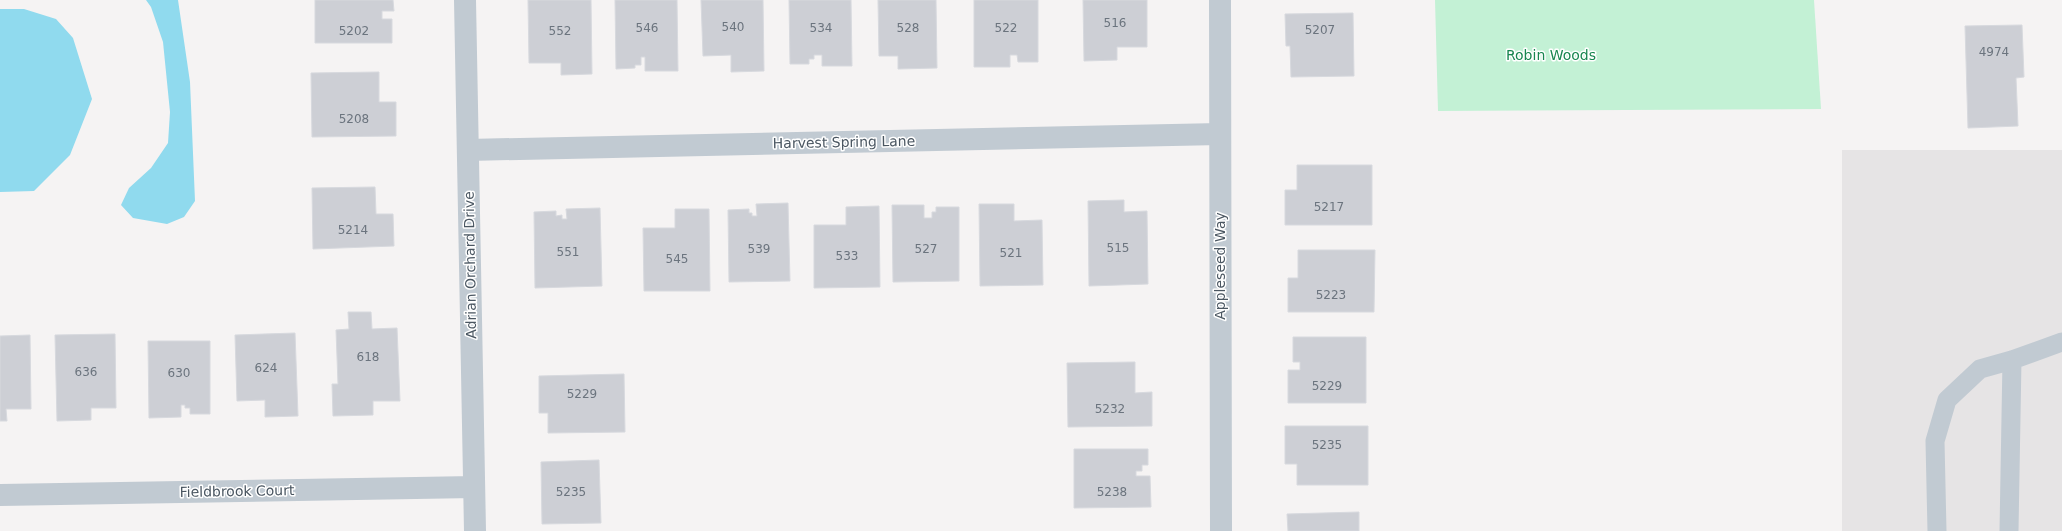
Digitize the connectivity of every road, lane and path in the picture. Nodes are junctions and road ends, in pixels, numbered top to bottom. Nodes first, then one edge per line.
1 (465, 0) edge
2 (1220, 0) edge
3 (1220, 134) junction
4 (468, 150) junction
5 (2062, 342) edge
6 (2012, 360) junction
7 (474, 487) junction
8 (0, 495) edge
9 (475, 531) edge
10 (1221, 531) edge
11 (1937, 531) edge
12 (2009, 531) edge

1 - 4 street, Adrian Orchard Drive
2 - 3 street, Appleseed Way
3 - 4 street, Harvest Spring Lane
3 - 10 street, Appleseed Way
4 - 7 street, Adrian Orchard Drive
5 - 6 lane
6 - 11 lane
6 - 12 lane
7 - 8 street, Fieldbrook Court
7 - 9 street, Adrian Orchard Drive

